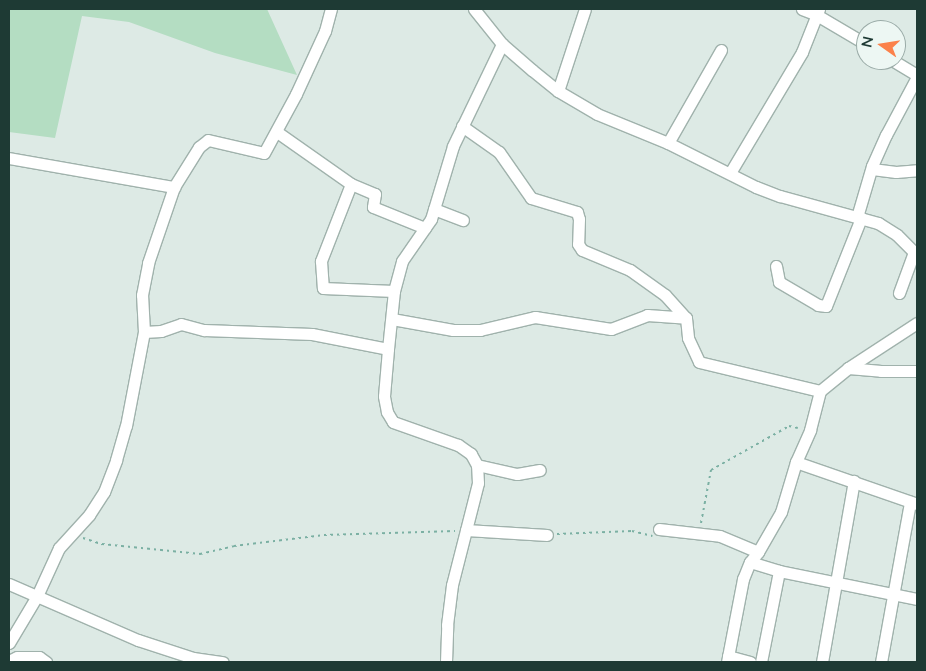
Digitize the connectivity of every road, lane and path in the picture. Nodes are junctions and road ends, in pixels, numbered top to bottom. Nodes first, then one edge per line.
1 (331, 9) edge
2 (474, 9) edge
3 (585, 9) edge
4 (802, 9) edge
5 (817, 11) edge
6 (856, 37) edge
7 (502, 44) junction
8 (721, 50) dead end
9 (906, 69) edge
10 (917, 76) edge
11 (558, 91) junction
12 (462, 126) junction
13 (277, 132) junction
14 (668, 143) junction
15 (9, 158) edge
16 (872, 169) junction
17 (917, 170) edge
18 (730, 173) junction
19 (351, 184) junction
20 (174, 187) junction
21 (434, 209) junction
22 (859, 218) junction
23 (463, 220) dead end
24 (425, 228) junction
25 (916, 253) edge
26 (776, 266) dead end
27 (394, 290) junction
28 (899, 293) dead end
29 (686, 318) junction
30 (392, 319) junction
31 (917, 323) edge
32 (144, 332) junction
33 (388, 349) junction
34 (848, 368) junction
35 (917, 371) edge
36 (820, 391) junction
37 (810, 430) junction
38 (796, 462) junction
39 (477, 465) junction
40 (540, 470) dead end
41 (854, 481) junction
42 (914, 503) edge
43 (659, 529) joint
44 (466, 530) junction
45 (699, 532) junction
46 (71, 534) junction
47 (547, 534) joint
48 (758, 552) junction
49 (750, 562) junction
50 (779, 571) junction
51 (837, 582) junction
52 (9, 584) edge
53 (893, 594) junction
54 (37, 596) junction
55 (917, 599) edge
56 (9, 643) edge
57 (727, 659) edge
58 (9, 661) edge
59 (46, 662) edge
60 (223, 662) edge
61 (446, 662) edge
62 (750, 662) edge
63 (761, 662) edge
64 (822, 662) edge
65 (881, 662) edge

1 - 13 street
2 - 7 street
3 - 11 street
4 - 5 street
5 - 6 street
5 - 18 street
7 - 11 street
7 - 12 street
8 - 14 street
9 - 10 street
10 - 16 street
11 - 14 street
12 - 21 street
12 - 29 street
13 - 19 street
13 - 20 street
14 - 18 street
15 - 20 street
16 - 17 street
16 - 22 street
18 - 22 street
19 - 24 street
19 - 27 street
20 - 32 street
21 - 23 street
21 - 24 street
22 - 25 street
22 - 26 street
24 - 27 street
25 - 28 street
27 - 30 street
29 - 30 street
29 - 36 street
30 - 33 street
31 - 34 street
32 - 33 street
32 - 46 street
33 - 39 street
34 - 35 street
34 - 36 street
36 - 37 street
37 - 38 street
37 - 45 path
38 - 41 street
38 - 48 street
39 - 40 street
39 - 44 street
41 - 42 street
41 - 51 street
42 - 53 street
43 - 45 street
43 - 47 path
44 - 46 path
44 - 47 street
44 - 61 street
45 - 48 street
46 - 54 street
48 - 49 street
49 - 50 street
49 - 57 street
50 - 51 street
50 - 63 street
51 - 53 street
51 - 64 street
52 - 54 street
53 - 55 street
53 - 65 street
54 - 56 street
54 - 60 street
57 - 62 street
58 - 59 street

